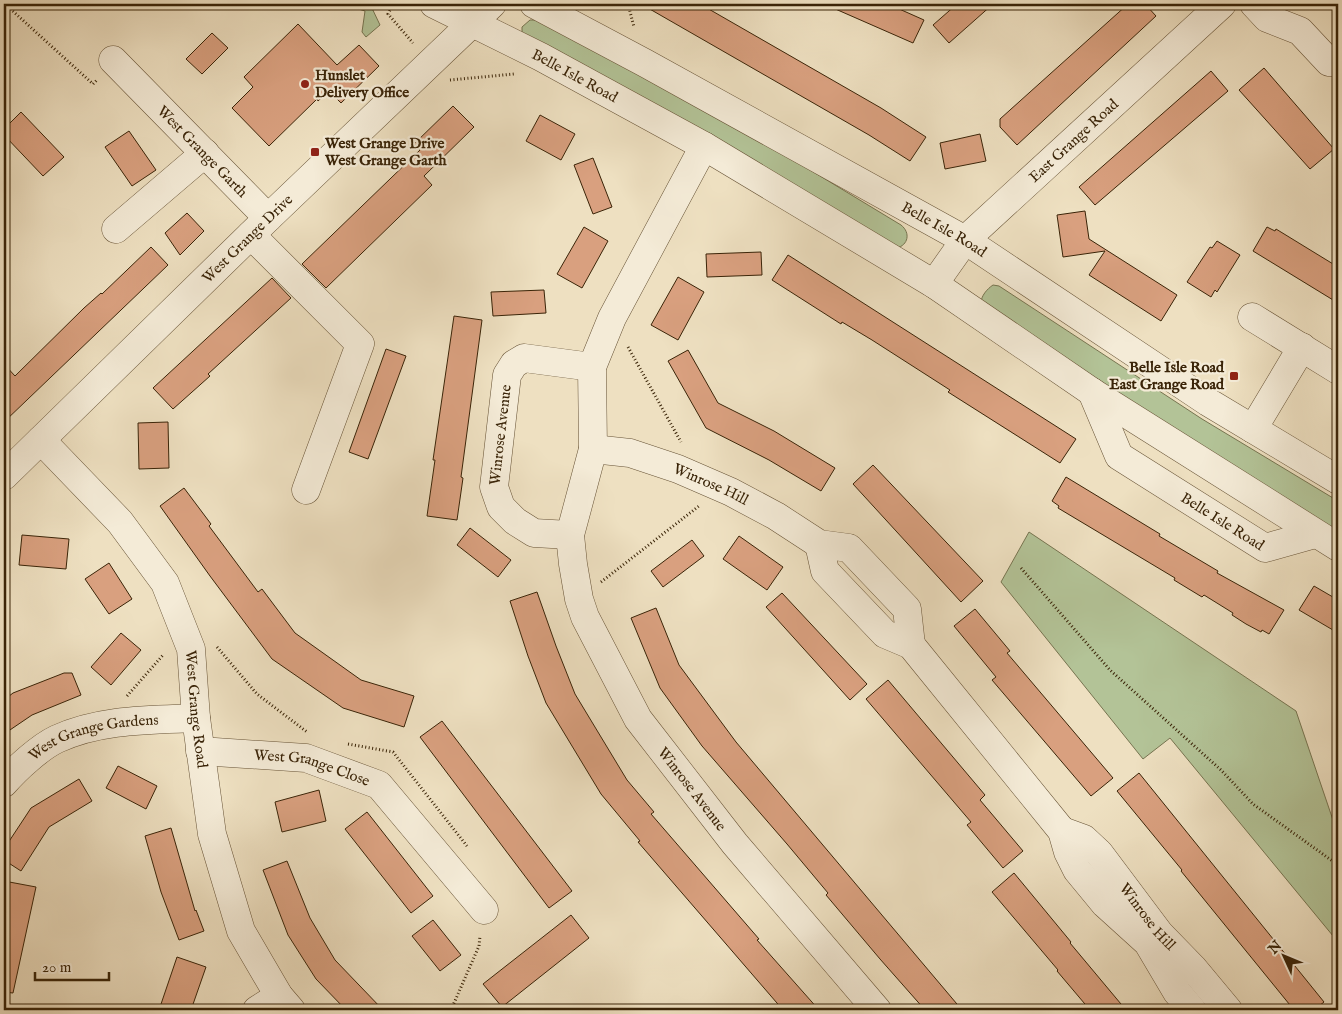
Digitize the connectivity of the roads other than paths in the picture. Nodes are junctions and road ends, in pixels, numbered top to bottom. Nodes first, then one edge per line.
1 (434, 4) edge
2 (492, 4) edge
3 (534, 4) edge
4 (1222, 4) edge
5 (1254, 4) edge
6 (472, 23) junction
7 (114, 61) road end
8 (1338, 63) edge
9 (704, 146) junction
10 (205, 154) junction
11 (260, 227) junction
12 (116, 229) dead end
13 (965, 240) junction
14 (934, 284) junction
15 (1252, 317) dead end
16 (1302, 347) junction
17 (592, 367) junction
18 (1338, 370) edge
19 (1092, 392) junction
20 (1253, 429) junction
21 (41, 440) junction
22 (593, 449) junction
23 (4, 476) edge
24 (1338, 480) edge
25 (306, 490) dead end
26 (570, 535) junction
27 (1327, 541) edge
28 (196, 718) junction
29 (200, 751) junction
30 (4, 783) edge
31 (484, 910) road end
32 (1153, 938) junction
33 (276, 1005) edge
34 (877, 1010) edge
35 (1192, 1010) edge
36 (1228, 1010) edge

1 - 6 street, Belle Isle Road
2 - 6 street, West Grange Drive
3 - 13 street, Belle Isle Road
4 - 13 street, East Grange Road
5 - 8 street
6 - 9 street, Belle Isle Road
6 - 11 street, West Grange Drive
7 - 10 street, West Grange Garth
9 - 14 street, Belle Isle Road
9 - 17 street, Winrose Avenue
10 - 11 street, West Grange Garth
10 - 12 street
11 - 21 street, West Grange Drive
11 - 25 street, West Grange Garth
13 - 14 street, East Grange Road
13 - 20 street, Belle Isle Road
14 - 19 street, Belle Isle Road
15 - 16 street
16 - 18 street
16 - 20 street
17 - 22 street, Winrose Avenue
17 - 26 street, Winrose Avenue
19 - 27 street, Belle Isle Road
19 - 27 street, Belle Isle Road
20 - 24 street, Belle Isle Road
21 - 23 street, West Grange Drive
21 - 28 street, West Grange Road
22 - 26 street, Winrose Avenue
22 - 32 street, Winrose Hill
26 - 34 street, Winrose Avenue
28 - 29 street, West Grange Road
28 - 30 street, West Grange Gardens
29 - 31 street, West Grange Close
29 - 33 street, West Grange Road
32 - 35 street, Winrose Hill
32 - 36 street, Winrose Hill

